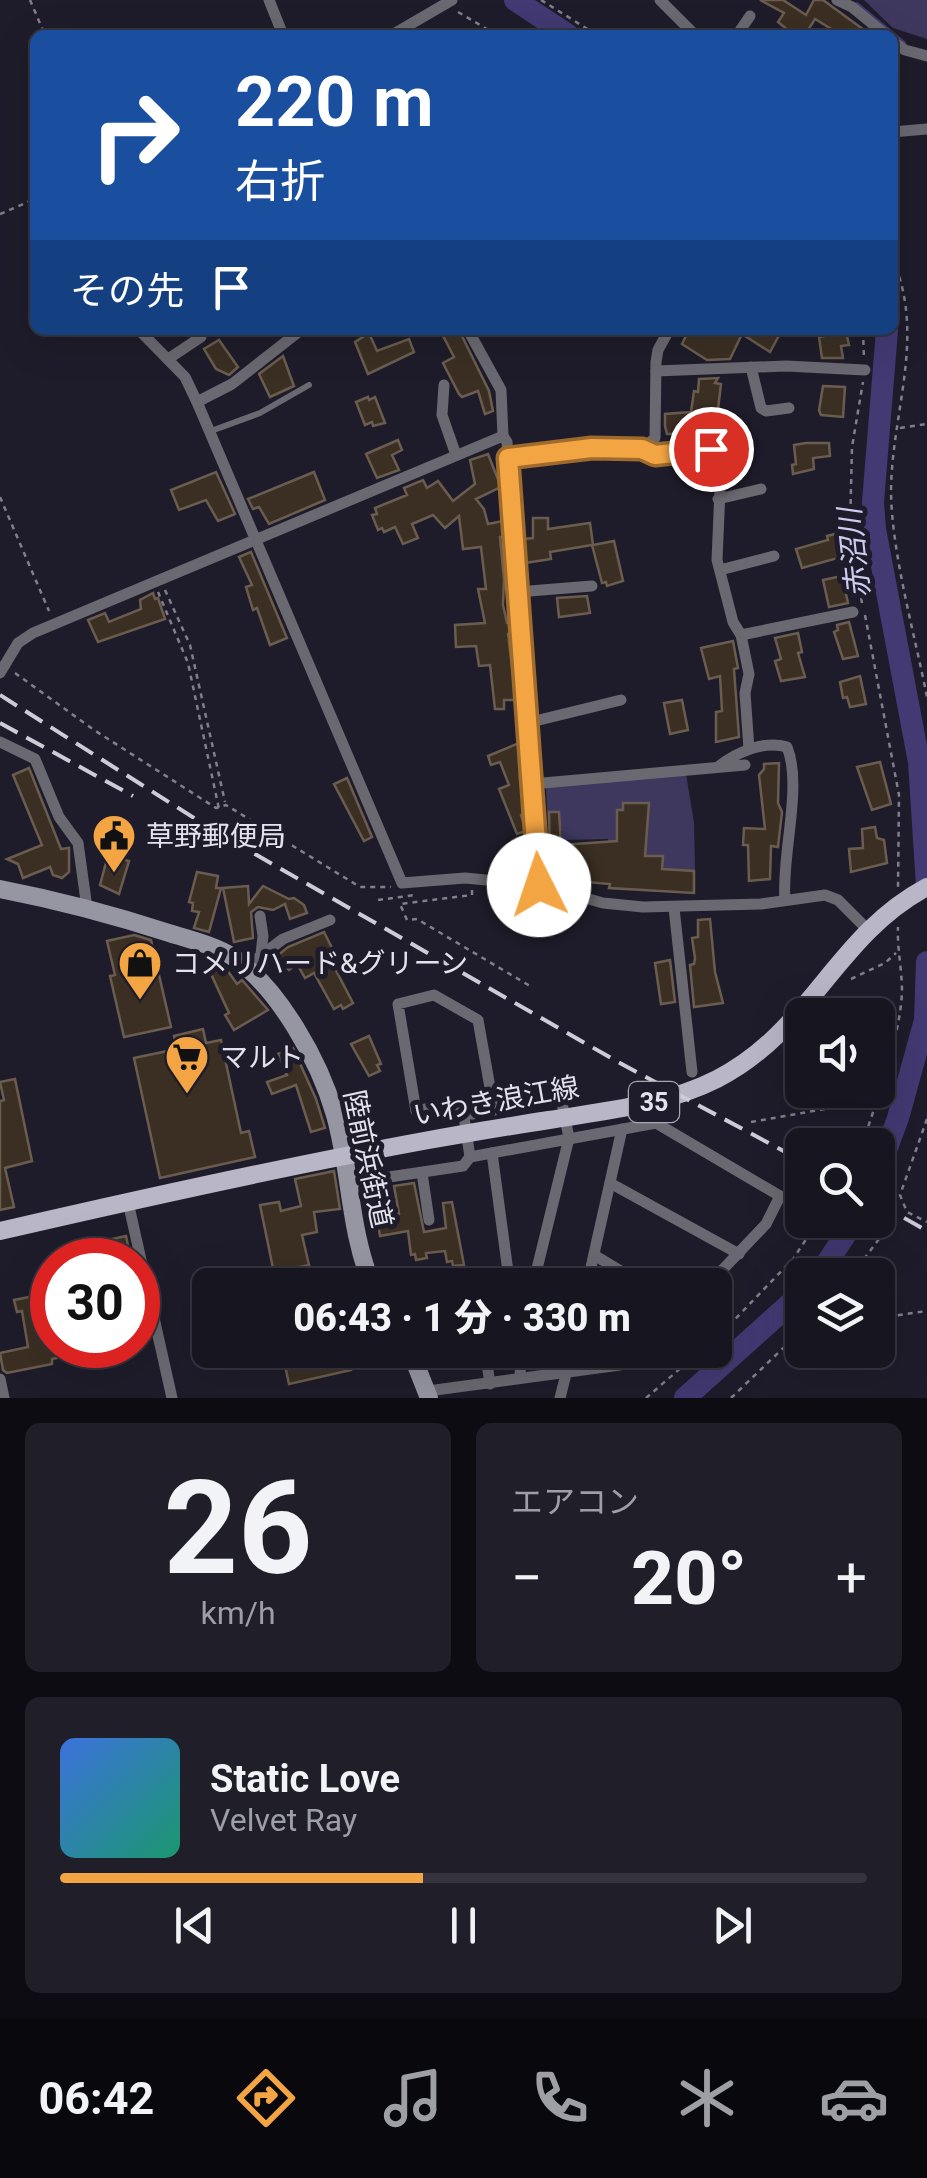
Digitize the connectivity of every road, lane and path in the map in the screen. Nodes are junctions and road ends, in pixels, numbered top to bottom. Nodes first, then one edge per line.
1 (30, 0) edge
2 (269, 0) edge
3 (541, 0) edge
4 (660, 0) edge
5 (837, 0) edge
6 (448, 2) edge
7 (750, 16) dead end
8 (42, 30) edge
9 (282, 30) edge
10 (400, 30) edge
11 (490, 30) edge
12 (590, 30) edge
13 (690, 30) edge
14 (740, 30) edge
15 (880, 30) edge
16 (898, 45) edge
17 (927, 56) edge
18 (927, 130) edge
19 (898, 132) edge
20 (30, 201) edge
21 (0, 214) edge
22 (898, 272) edge
23 (144, 335) edge
24 (295, 335) edge
25 (471, 335) edge
26 (666, 335) edge
27 (864, 335) edge
28 (201, 337) dead end
29 (168, 359) junction
30 (751, 367) junction
31 (864, 370) junction
32 (656, 371) junction
33 (309, 385) dead end
34 (444, 385) dead end
35 (197, 402) junction
36 (789, 408) dead end
37 (927, 424) edge
38 (900, 428) junction
39 (210, 432) junction
40 (503, 436) junction
41 (642, 449) junction
42 (456, 455) junction
43 (508, 458) junction
44 (761, 489) dead end
45 (0, 497) edge
46 (718, 499) junction
47 (256, 539) junction
48 (774, 556) dead end
49 (720, 570) junction
50 (157, 580) junction
51 (592, 586) dead end
52 (517, 592) junction
53 (853, 612) dead end
54 (54, 624) junction
55 (742, 636) junction
56 (2, 664) edge
57 (927, 697) edge
58 (621, 700) dead end
59 (527, 723) junction
60 (0, 742) edge
61 (749, 749) junction
62 (745, 765) dead end
63 (719, 766) junction
64 (532, 784) junction
65 (226, 805) junction
66 (219, 809) junction
67 (471, 878) junction
68 (402, 883) junction
69 (539, 885) junction
70 (927, 887) edge
71 (0, 888) edge
72 (785, 900) junction
73 (900, 904) junction
74 (87, 908) junction
75 (674, 908) junction
76 (260, 916) dead end
77 (330, 920) dead end
78 (867, 930) junction
79 (896, 952) junction
80 (254, 961) junction
81 (850, 978) dead end
82 (530, 986) dead end
83 (895, 1023) edge
84 (692, 1072) dead end
85 (828, 1108) edge
86 (463, 1110) junction
87 (494, 1110) junction
88 (927, 1119) edge
89 (751, 1122) dead end
90 (622, 1128) junction
91 (569, 1138) junction
92 (492, 1153) junction
93 (346, 1156) junction
94 (470, 1156) junction
95 (422, 1173) junction
96 (610, 1182) junction
97 (349, 1184) junction
98 (128, 1202) junction
99 (429, 1220) dead end
100 (927, 1222) edge
101 (0, 1230) edge
102 (808, 1238) edge
103 (594, 1254) junction
104 (739, 1254) junction
105 (366, 1268) edge
106 (507, 1268) edge
107 (537, 1268) edge
108 (590, 1268) edge
109 (617, 1268) edge
110 (725, 1268) edge
111 (927, 1311) edge
112 (895, 1316) edge
113 (732, 1322) edge
114 (785, 1346) edge
115 (417, 1368) edge
116 (488, 1368) edge
117 (520, 1368) edge
118 (567, 1368) edge
119 (597, 1368) edge
120 (679, 1370) dead end
121 (566, 1372) junction
122 (520, 1378) junction
123 (0, 1380) edge
124 (490, 1384) junction
125 (428, 1395) edge
126 (4, 1398) edge
127 (172, 1398) edge
128 (560, 1398) edge
129 (646, 1398) edge
130 (731, 1398) edge

1 - 8 path
2 - 9 street
3 - 12 path
4 - 13 street
5 - 15 street
6 - 10 street
6 - 11 path
7 - 14 street
16 - 17 street
18 - 19 street
20 - 21 path
22 - 38 path
23 - 29 street
24 - 35 street
25 - 40 street
26 - 32 street
27 - 31 path
28 - 29 street
29 - 35 street
30 - 31 street
30 - 32 street
30 - 36 street
31 - 73 path
32 - 41 street
33 - 39 lane
34 - 42 street
35 - 39 street
37 - 38 path
38 - 57 path
39 - 47 street
40 - 42 street
40 - 43 street
41 - 43 street
41 - 46 street
42 - 47 street
43 - 52 street
44 - 46 street
45 - 54 path
46 - 49 street
47 - 50 street
47 - 68 street
48 - 49 street
49 - 55 street
50 - 54 street
50 - 65 path
50 - 66 path
51 - 52 street
52 - 59 street
53 - 55 street
54 - 56 street
55 - 61 street
56 - 66 path
58 - 59 street
59 - 64 street
60 - 74 street
61 - 63 street
61 - 72 street
62 - 63 street
63 - 64 street
64 - 69 street
65 - 66 path
65 - 68 path
67 - 68 street
67 - 69 street
67 - 82 path
69 - 75 street
70 - 73 main road, いわき浪江線 / 35
71 - 74 street, 陸前浜街道
72 - 75 street
72 - 78 street
73 - 78 main road, いわき浪江線 / 35
73 - 79 path
74 - 80 street, 陸前浜街道
75 - 84 street
76 - 80 street
77 - 80 street
78 - 93 main road, いわき浪江線 / 35
79 - 81 path
79 - 83 path
80 - 93 street, 陸前浜街道
85 - 89 path
86 - 87 street
86 - 87 street
86 - 94 street
87 - 91 street
88 - 100 path
90 - 91 street
90 - 96 street
90 - 104 street
91 - 92 street
91 - 107 street
92 - 94 street
92 - 106 street
93 - 97 street, 陸前浜街道
93 - 98 main road, いわき浪江線 / 35
94 - 95 street
95 - 97 street
95 - 99 street
96 - 103 street
96 - 104 street
97 - 105 street, 陸前浜街道
98 - 101 main road, いわき浪江線 / 35
98 - 127 street
102 - 113 path
103 - 108 street
103 - 109 street
104 - 110 street
111 - 112 path
114 - 130 path
115 - 125 street
116 - 124 street
117 - 122 street
118 - 121 street
119 - 121 street
120 - 129 path
121 - 122 street
121 - 128 street
122 - 124 street
123 - 126 street
124 - 125 street

